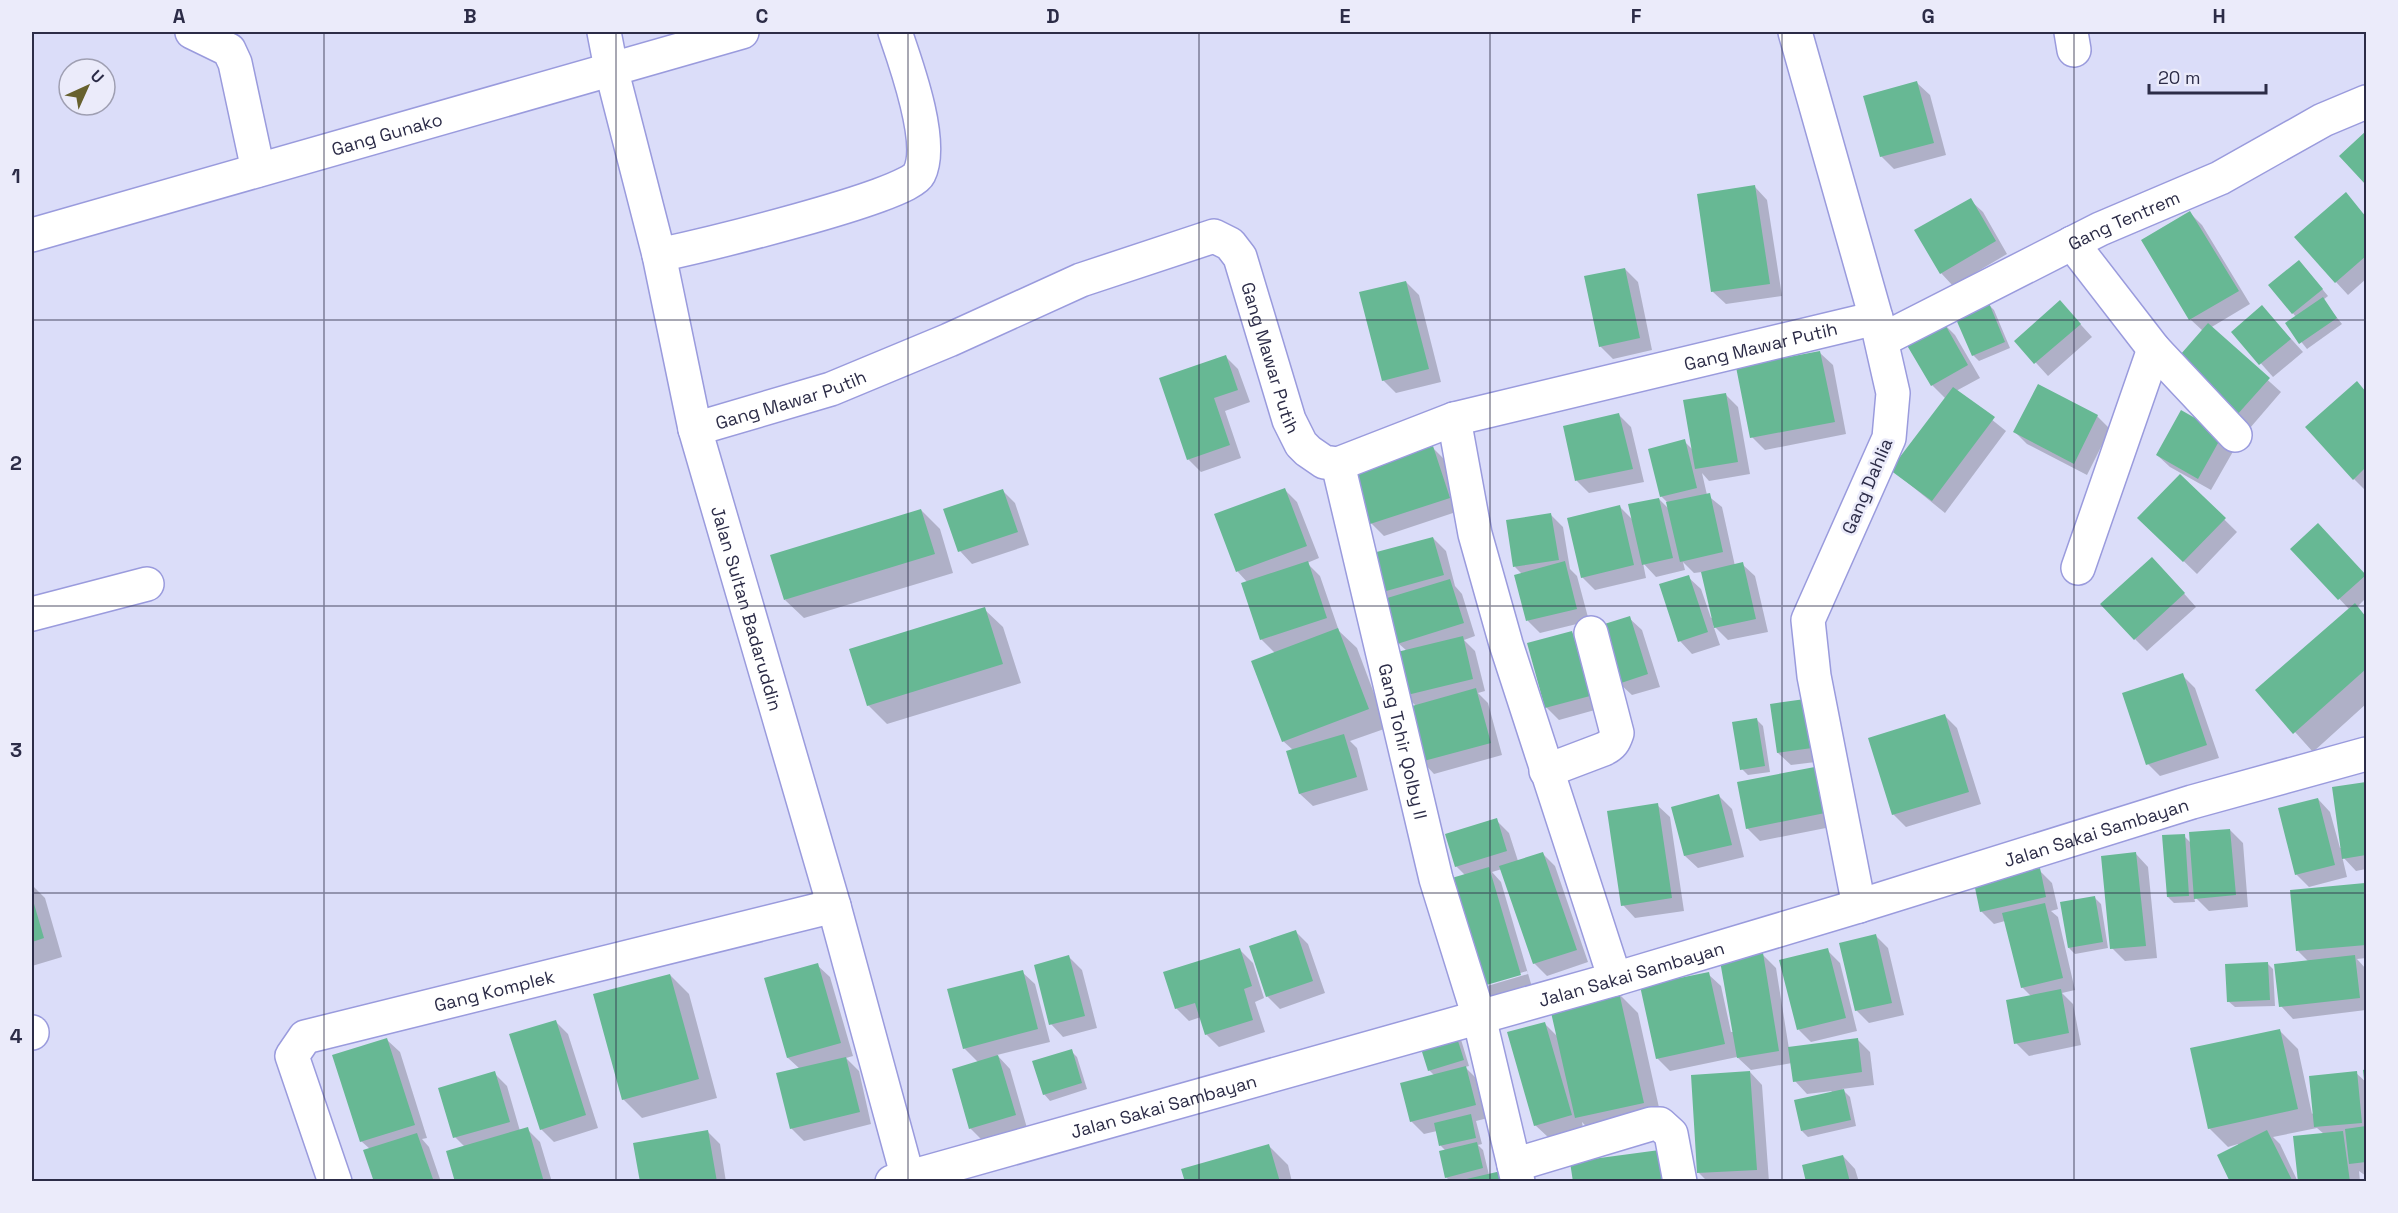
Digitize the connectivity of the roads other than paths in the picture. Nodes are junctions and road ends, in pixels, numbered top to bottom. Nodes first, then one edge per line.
1 (192, 32) edge
2 (604, 32) edge
3 (742, 32) edge
4 (896, 32) edge
5 (1795, 32) edge
6 (611, 68) junction
7 (2367, 102) edge
8 (258, 170) junction
9 (32, 235) edge
10 (2072, 243) junction
11 (659, 255) junction
12 (1879, 329) junction
13 (2154, 350) junction
14 (1454, 419) junction
15 (695, 429) junction
16 (2235, 435) dead end
17 (1338, 464) junction
18 (2078, 568) dead end
19 (147, 584) dead end
20 (32, 614) edge
21 (1591, 633) dead end
22 (2367, 754) edge
23 (1546, 771) junction
24 (834, 906) junction
25 (1859, 906) junction
26 (1615, 979) junction
27 (1479, 1017) junction
28 (1516, 1173) edge
29 (903, 1180) edge
30 (335, 1182) edge
31 (1680, 1182) edge

1 - 8 street
2 - 6 street, Jalan Sultan Badaruddin
3 - 6 street, Gang Gunako
4 - 11 street
5 - 12 street, Gang Dahlia
6 - 8 street, Gang Gunako
6 - 11 street, Jalan Sultan Badaruddin
7 - 10 street, Gang Tentrem
8 - 9 street, Gang Gunako
10 - 12 street, Gang Tentrem
10 - 13 street
11 - 15 street, Jalan Sultan Badaruddin
12 - 14 street, Gang Mawar Putih
12 - 25 street, Gang Dahlia
13 - 16 street
13 - 18 street
14 - 17 street, Gang Mawar Putih
14 - 23 street
15 - 17 street, Gang Mawar Putih
15 - 24 street, Jalan Sultan Badaruddin
17 - 27 street, Gang Tohir Qolby II
19 - 20 street
21 - 23 street
22 - 25 street, Jalan Sakai Sambayan
23 - 26 street
24 - 29 street, Jalan Sultan Badaruddin
24 - 30 street, Gang Komplek
25 - 26 street, Jalan Sakai Sambayan
26 - 27 street, Jalan Sakai Sambayan
27 - 28 street, Gang Tohir Qolby II
27 - 29 street, Jalan Sakai Sambayan
28 - 31 street

